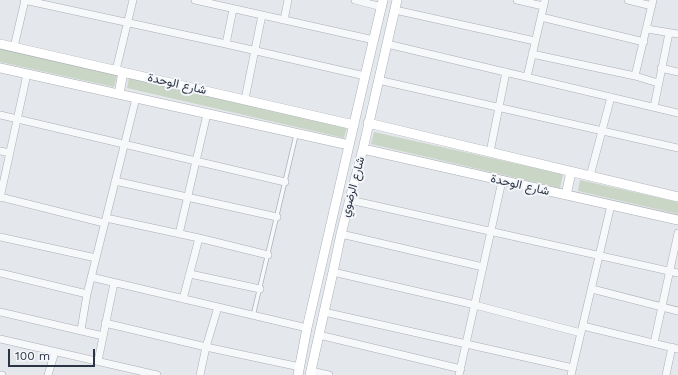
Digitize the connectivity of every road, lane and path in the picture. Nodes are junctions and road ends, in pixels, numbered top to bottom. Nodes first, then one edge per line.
1 (25, 0) edge
2 (133, 0) edge
3 (195, 0) edge
4 (288, 0) edge
5 (355, 0) edge
6 (397, 0) edge
7 (517, 0) edge
8 (628, 0) edge
9 (382, 3) edge
10 (544, 3) edge
11 (653, 3) edge
12 (233, 9) junction
13 (395, 10) junction
14 (262, 15) junction
15 (541, 17) junction
16 (284, 20) junction
17 (128, 22) junction
18 (647, 29) junction
19 (669, 33) junction
20 (678, 34) edge
21 (374, 40) junction
22 (535, 42) junction
23 (644, 42) junction
24 (0, 44) edge
25 (226, 44) junction
26 (387, 44) junction
27 (14, 47) junction
28 (254, 51) junction
29 (532, 54) junction
30 (0, 68) edge
31 (661, 68) junction
32 (119, 71) junction
33 (506, 72) junction
34 (678, 72) edge
35 (26, 74) junction
36 (364, 76) junction
37 (635, 76) junction
38 (527, 77) junction
39 (378, 80) junction
40 (658, 83) junction
41 (119, 94) junction
42 (611, 96) junction
43 (136, 98) junction
44 (245, 100) junction
45 (654, 107) junction
46 (499, 108) junction
47 (678, 112) edge
48 (207, 114) junction
49 (0, 115) edge
50 (17, 119) junction
51 (368, 123) junction
52 (354, 125) junction
53 (602, 130) junction
54 (296, 134) junction
55 (124, 144) junction
56 (349, 145) junction
57 (678, 148) edge
58 (363, 149) junction
59 (0, 151) edge
60 (490, 152) junction
61 (10, 153) junction
62 (197, 161) junction
63 (571, 172) junction
64 (590, 176) junction
65 (115, 181) junction
66 (502, 181) junction
67 (285, 182) junction
68 (566, 195) junction
69 (189, 197) junction
70 (0, 198) edge
71 (678, 198) edge
72 (350, 200) junction
73 (612, 205) junction
74 (277, 217) junction
75 (678, 220) edge
76 (105, 221) junction
77 (490, 232) junction
78 (179, 234) junction
79 (341, 234) junction
80 (678, 234) edge
81 (0, 237) edge
82 (199, 238) junction
83 (268, 254) junction
84 (600, 256) junction
85 (96, 258) junction
86 (483, 267) junction
87 (334, 272) junction
88 (670, 272) junction
89 (0, 273) edge
90 (678, 273) edge
91 (190, 274) junction
92 (91, 277) junction
93 (114, 283) junction
94 (260, 289) junction
95 (592, 290) junction
96 (87, 294) junction
97 (314, 296) junction
98 (328, 298) junction
99 (183, 299) junction
100 (475, 305) junction
101 (218, 307) junction
102 (662, 307) junction
103 (678, 311) edge
104 (0, 312) edge
105 (324, 312) junction
106 (254, 316) junction
107 (105, 323) junction
108 (307, 328) junction
109 (81, 330) junction
110 (582, 330) junction
111 (319, 335) junction
112 (103, 336) junction
113 (0, 339) edge
114 (654, 343) junction
115 (466, 344) junction
116 (206, 347) junction
117 (675, 348) edge
118 (55, 352) junction
119 (98, 361) junction
120 (299, 371) edge
121 (460, 372) edge
122 (572, 372) edge
123 (311, 373) edge
124 (153, 374) edge
125 (48, 375) edge
126 (200, 375) edge
127 (329, 375) edge
128 (666, 375) edge

1 - 17 street
1 - 27 street
2 - 17 street
3 - 12 street
4 - 16 street
5 - 9 street
6 - 13 street, شارع الرضوي
7 - 10 street
8 - 11 street
9 - 21 street, شارع الرضوي
10 - 15 street
11 - 18 street
12 - 14 street
12 - 25 street
13 - 22 street
13 - 26 street, شارع الرضوي
14 - 16 street
14 - 28 street
15 - 22 street
15 - 23 street
16 - 21 street
17 - 25 street
17 - 32 street
18 - 19 street
18 - 23 street
19 - 20 street
19 - 31 street
21 - 36 street, شارع الرضوي
22 - 29 street
23 - 37 street
24 - 27 street, شارع الوحدة
25 - 28 street
26 - 33 street
26 - 39 street, شارع الرضوي
27 - 32 street, شارع الوحدة
28 - 36 street
28 - 44 street
29 - 37 street
29 - 38 street
30 - 35 street, شارع الوحدة
31 - 34 street
31 - 40 street
32 - 41 street
32 - 44 street, شارع الوحدة
33 - 38 street
33 - 46 street
35 - 41 street, شارع الوحدة
35 - 50 street
36 - 52 street, شارع الرضوي
37 - 40 street
38 - 42 street
39 - 46 street
39 - 51 street, شارع الرضوي
40 - 45 street
41 - 43 street, شارع الوحدة
42 - 45 street
42 - 53 street
43 - 48 street, شارع الوحدة
43 - 55 street
44 - 52 street, شارع الوحدة
45 - 47 street
46 - 53 street
46 - 60 street
48 - 54 street, شارع الوحدة
48 - 62 street
49 - 50 street
50 - 55 street
50 - 61 street
51 - 58 street, شارع الرضوي
51 - 60 street, شارع الوحدة
52 - 56 street, شارع الرضوي
53 - 57 street
53 - 64 street
54 - 56 street, شارع الوحدة
54 - 67 lane
55 - 62 street
55 - 65 street
56 - 97 street, شارع الرضوي
58 - 66 street, شارع الوحدة
58 - 72 street, شارع الرضوي
59 - 61 street
60 - 63 street, شارع الوحدة
61 - 70 street
62 - 67 street
62 - 69 street
63 - 64 street, شارع الوحدة
63 - 68 street
64 - 71 street, شارع الوحدة
65 - 69 street
65 - 76 street
66 - 68 street, شارع الوحدة
66 - 77 street
67 - 74 lane
68 - 73 street, شارع الوحدة
69 - 74 street
69 - 78 street
70 - 76 street
72 - 77 street
72 - 79 street, شارع الرضوي
73 - 75 street, شارع الوحدة
73 - 84 street
74 - 83 lane
76 - 78 street
76 - 85 street
77 - 84 street
77 - 86 street
78 - 82 street
79 - 86 street
79 - 87 street, شارع الرضوي
80 - 88 street
81 - 85 street
82 - 83 street
82 - 91 street
83 - 94 lane
84 - 88 street
84 - 95 street
85 - 92 street
86 - 100 street
87 - 98 street, شارع الرضوي
87 - 100 street
88 - 90 street
88 - 102 street
89 - 96 street
91 - 94 street
91 - 99 street
92 - 93 street
92 - 96 street
93 - 99 street
93 - 107 street
94 - 106 lane
95 - 102 street
95 - 110 street
96 - 109 street
97 - 98 street
97 - 108 street, شارع الرضوي
98 - 105 street, شارع الرضوي
99 - 101 street
100 - 110 street
100 - 115 street
101 - 106 street
101 - 116 street
102 - 103 street
102 - 114 street
104 - 109 street
105 - 111 street, شارع الرضوي
105 - 115 street
106 - 108 street
107 - 112 street
107 - 116 street
108 - 120 street, شارع الرضوي
109 - 112 street
110 - 114 street
110 - 122 street
111 - 121 street
111 - 123 street, شارع الرضوي
112 - 119 street
113 - 118 street
114 - 117 street
115 - 121 street
115 - 122 street
116 - 120 street
116 - 126 street
117 - 128 street
118 - 119 street
118 - 125 street
119 - 124 street
123 - 127 street

